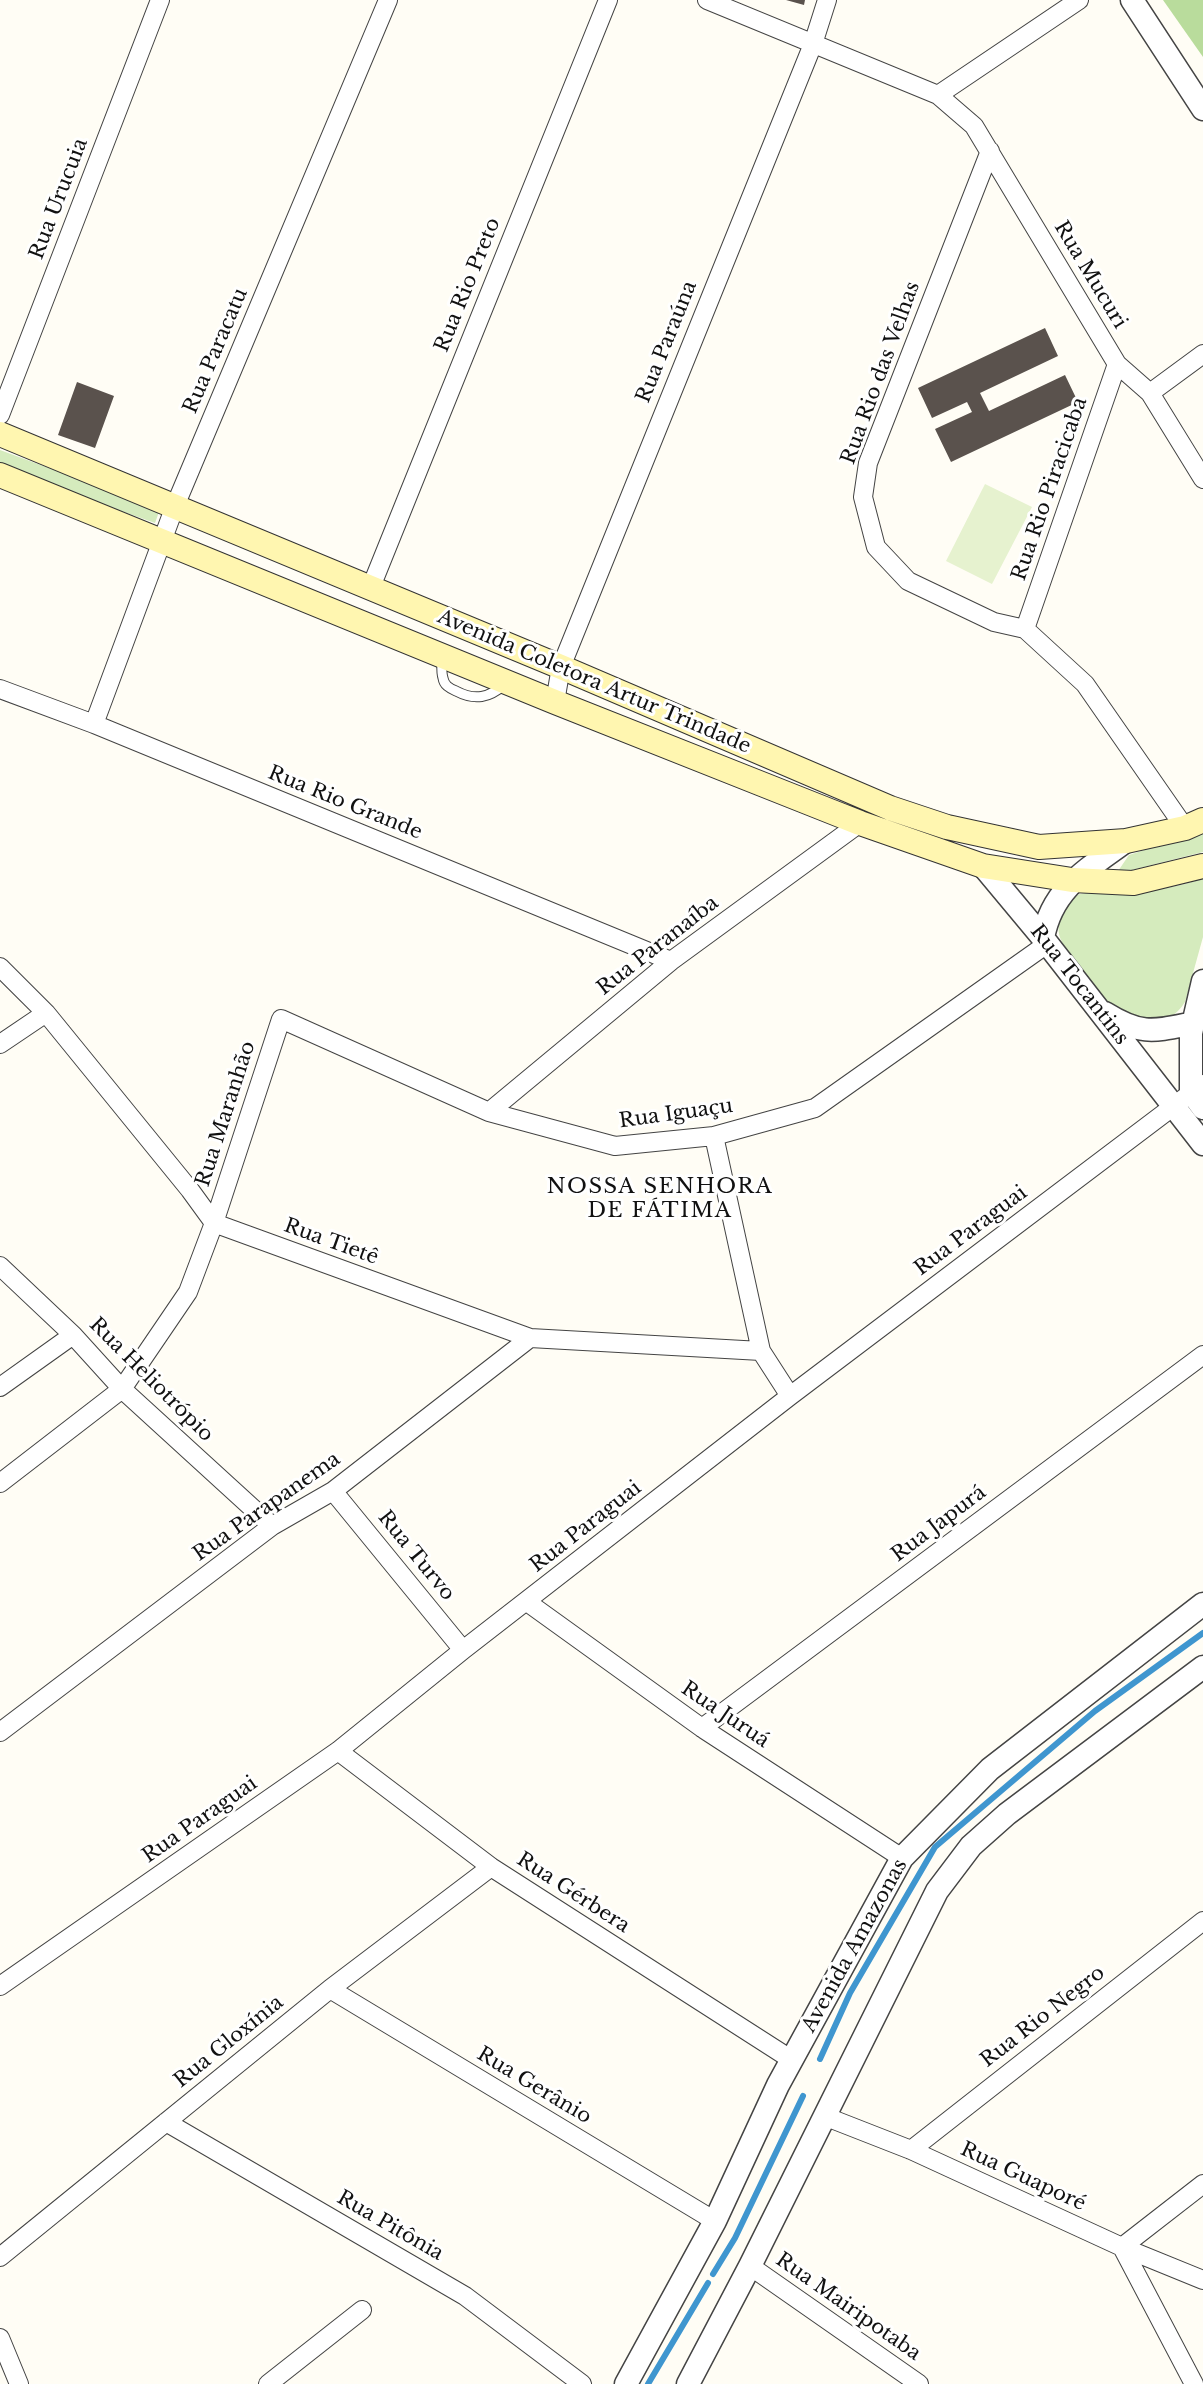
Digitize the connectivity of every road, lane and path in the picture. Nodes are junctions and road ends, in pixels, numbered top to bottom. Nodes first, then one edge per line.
1 (160, 0) edge
2 (388, 0) edge
3 (608, 0) edge
4 (707, 0) edge
5 (827, 0) edge
6 (1080, 0) edge
7 (1132, 0) edge
8 (813, 44) junction
9 (938, 95) junction
10 (1203, 109) edge
11 (990, 151) junction
12 (1203, 354) edge
13 (1117, 364) junction
14 (1150, 393) junction
15 (0, 415) edge
16 (0, 434) edge
17 (0, 475) edge
18 (1203, 479) edge
19 (175, 506) junction
20 (162, 540) junction
21 (370, 587) junction
22 (1025, 629) junction
23 (561, 667) junction
24 (0, 689) edge
25 (555, 702) junction
26 (94, 724) junction
27 (860, 822) junction
28 (1194, 824) edge
29 (1126, 841) junction
30 (983, 866) junction
31 (1203, 866) edge
32 (1072, 880) junction
33 (1045, 941) junction
34 (671, 961) junction
35 (0, 967) edge
36 (1203, 981) edge
37 (1099, 1009) junction
38 (46, 1013) junction
39 (281, 1019) joint
40 (1194, 1023) junction
41 (0, 1044) edge
42 (1193, 1097) edge
43 (489, 1112) junction
44 (714, 1136) junction
45 (1203, 1144) edge
46 (214, 1223) junction
47 (0, 1266) edge
48 (73, 1335) junction
49 (530, 1338) junction
50 (761, 1351) junction
51 (1203, 1355) edge
52 (0, 1387) edge
53 (122, 1389) junction
54 (790, 1396) junction
55 (0, 1483) edge
56 (333, 1491) junction
57 (272, 1526) junction
58 (527, 1602) junction
59 (1203, 1604) edge
60 (463, 1650) junction
61 (1203, 1667) edge
62 (702, 1728) junction
63 (0, 1732) edge
64 (338, 1751) junction
65 (902, 1858) junction
66 (491, 1868) junction
67 (1203, 1920) edge
68 (0, 1986) edge
69 (330, 1989) junction
70 (792, 2060) junction
71 (824, 2116) junction
72 (166, 2122) junction
73 (911, 2150) junction
74 (1203, 2184) edge
75 (715, 2221) junction
76 (1122, 2247) junction
77 (0, 2257) edge
78 (750, 2266) junction
79 (1203, 2280) edge
80 (362, 2310) dead end
81 (0, 2338) edge
82 (19, 2384) edge
83 (268, 2384) edge
84 (582, 2384) edge
85 (626, 2384) edge
86 (688, 2384) edge
87 (919, 2384) edge
88 (1194, 2384) edge

1 - 15 street, Rua Urucuia
2 - 19 street, Rua Paracatu
3 - 21 street, Rua Rio Preto
4 - 8 street, Rua Mucuri
5 - 8 street, Rua Paraúna
6 - 9 street
7 - 10 street
8 - 9 street, Rua Mucuri
8 - 23 street, Rua Paraúna
9 - 11 street, Rua Mucuri
11 - 13 street, Rua Mucuri
11 - 22 street, Rua Rio das Velhas
12 - 14 street
13 - 14 street, Rua Mucuri
13 - 22 street, Rua Rio Piracicaba
14 - 18 street, Rua Mucuri
16 - 19 main road, Avenida Coletora Artur Trindade
17 - 20 main road, Avenida Coletora Artur Trindade
19 - 20 street, Rua Paracatu
19 - 21 main road, Avenida Coletora Artur Trindade
20 - 25 main road, Avenida Coletora Artur Trindade
20 - 26 street, Rua Paracatu
21 - 23 main road, Avenida Coletora Artur Trindade
22 - 28 street, Rua Rio das Velhas
23 - 25 street, Rua Paraúna
23 - 29 main road, Avenida Coletora Artur Trindade
24 - 26 street, Rua Rio Grande
25 - 27 main road, Avenida Coletora Artur Trindade
26 - 34 street, Rua Rio Grande
27 - 30 main road, Avenida Coletora Artur Trindade
27 - 34 street, Rua Paranaíba
28 - 29 main road, Avenida Coletora Artur Trindade
29 - 32 street
30 - 32 main road, Avenida Coletora Artur Trindade
30 - 33 street, Rua Tocantins
31 - 32 main road, Avenida Coletora Artur Trindade
32 - 33 street
33 - 37 street, Rua Tocantins
33 - 44 street, Rua Iguaçu
34 - 43 street, Rua Paranaíba
35 - 38 street
36 - 40 street
37 - 40 street
37 - 42 street, Rua Tocantins
38 - 41 street
38 - 46 street
39 - 43 street, Rua Iguaçu
39 - 46 street, Rua Maranhão
40 - 42 street
42 - 45 street, Rua Tocantins
42 - 54 street, Rua Paraguai
43 - 44 street, Rua Iguaçu
44 - 50 street
46 - 49 street, Rua Tietê
46 - 53 street, Rua Maranhão
47 - 48 street, Rua Heliotrópio
48 - 52 street
48 - 53 street, Rua Heliotrópio
49 - 50 street, Rua Tietê
49 - 56 street, Rua Parapanema
50 - 54 street
51 - 62 street, Rua Japurá
53 - 55 street, Rua Maranhão
53 - 57 street, Rua Heliotrópio
54 - 58 street, Rua Paraguai
56 - 57 street, Rua Parapanema
56 - 60 street, Rua Turvo
57 - 63 street, Rua Parapanema
58 - 60 street, Rua Paraguai
58 - 62 street, Rua Juruá
59 - 65 street, Avenida Amazonas
60 - 64 street, Rua Paraguai
61 - 71 street
62 - 65 street, Rua Juruá
64 - 66 street, Rua Gérbera
64 - 68 street, Rua Paraguai
65 - 70 street, Avenida Amazonas
66 - 69 street, Rua Gloxínia
66 - 70 street, Rua Gérbera
67 - 73 street, Rua Rio Negro
69 - 72 street, Rua Gloxínia
69 - 75 street, Rua Gerânio
70 - 75 street, Avenida Amazonas
71 - 73 street, Rua Guaporé
71 - 78 street
72 - 77 street, Rua Gloxínia
72 - 84 street, Rua Pitônia
73 - 76 street, Rua Guaporé
74 - 76 street
75 - 85 street, Avenida Amazonas
76 - 79 street, Rua Guaporé
76 - 88 street
78 - 86 street
78 - 87 street, Rua Mairipotaba
80 - 83 street
81 - 82 street

